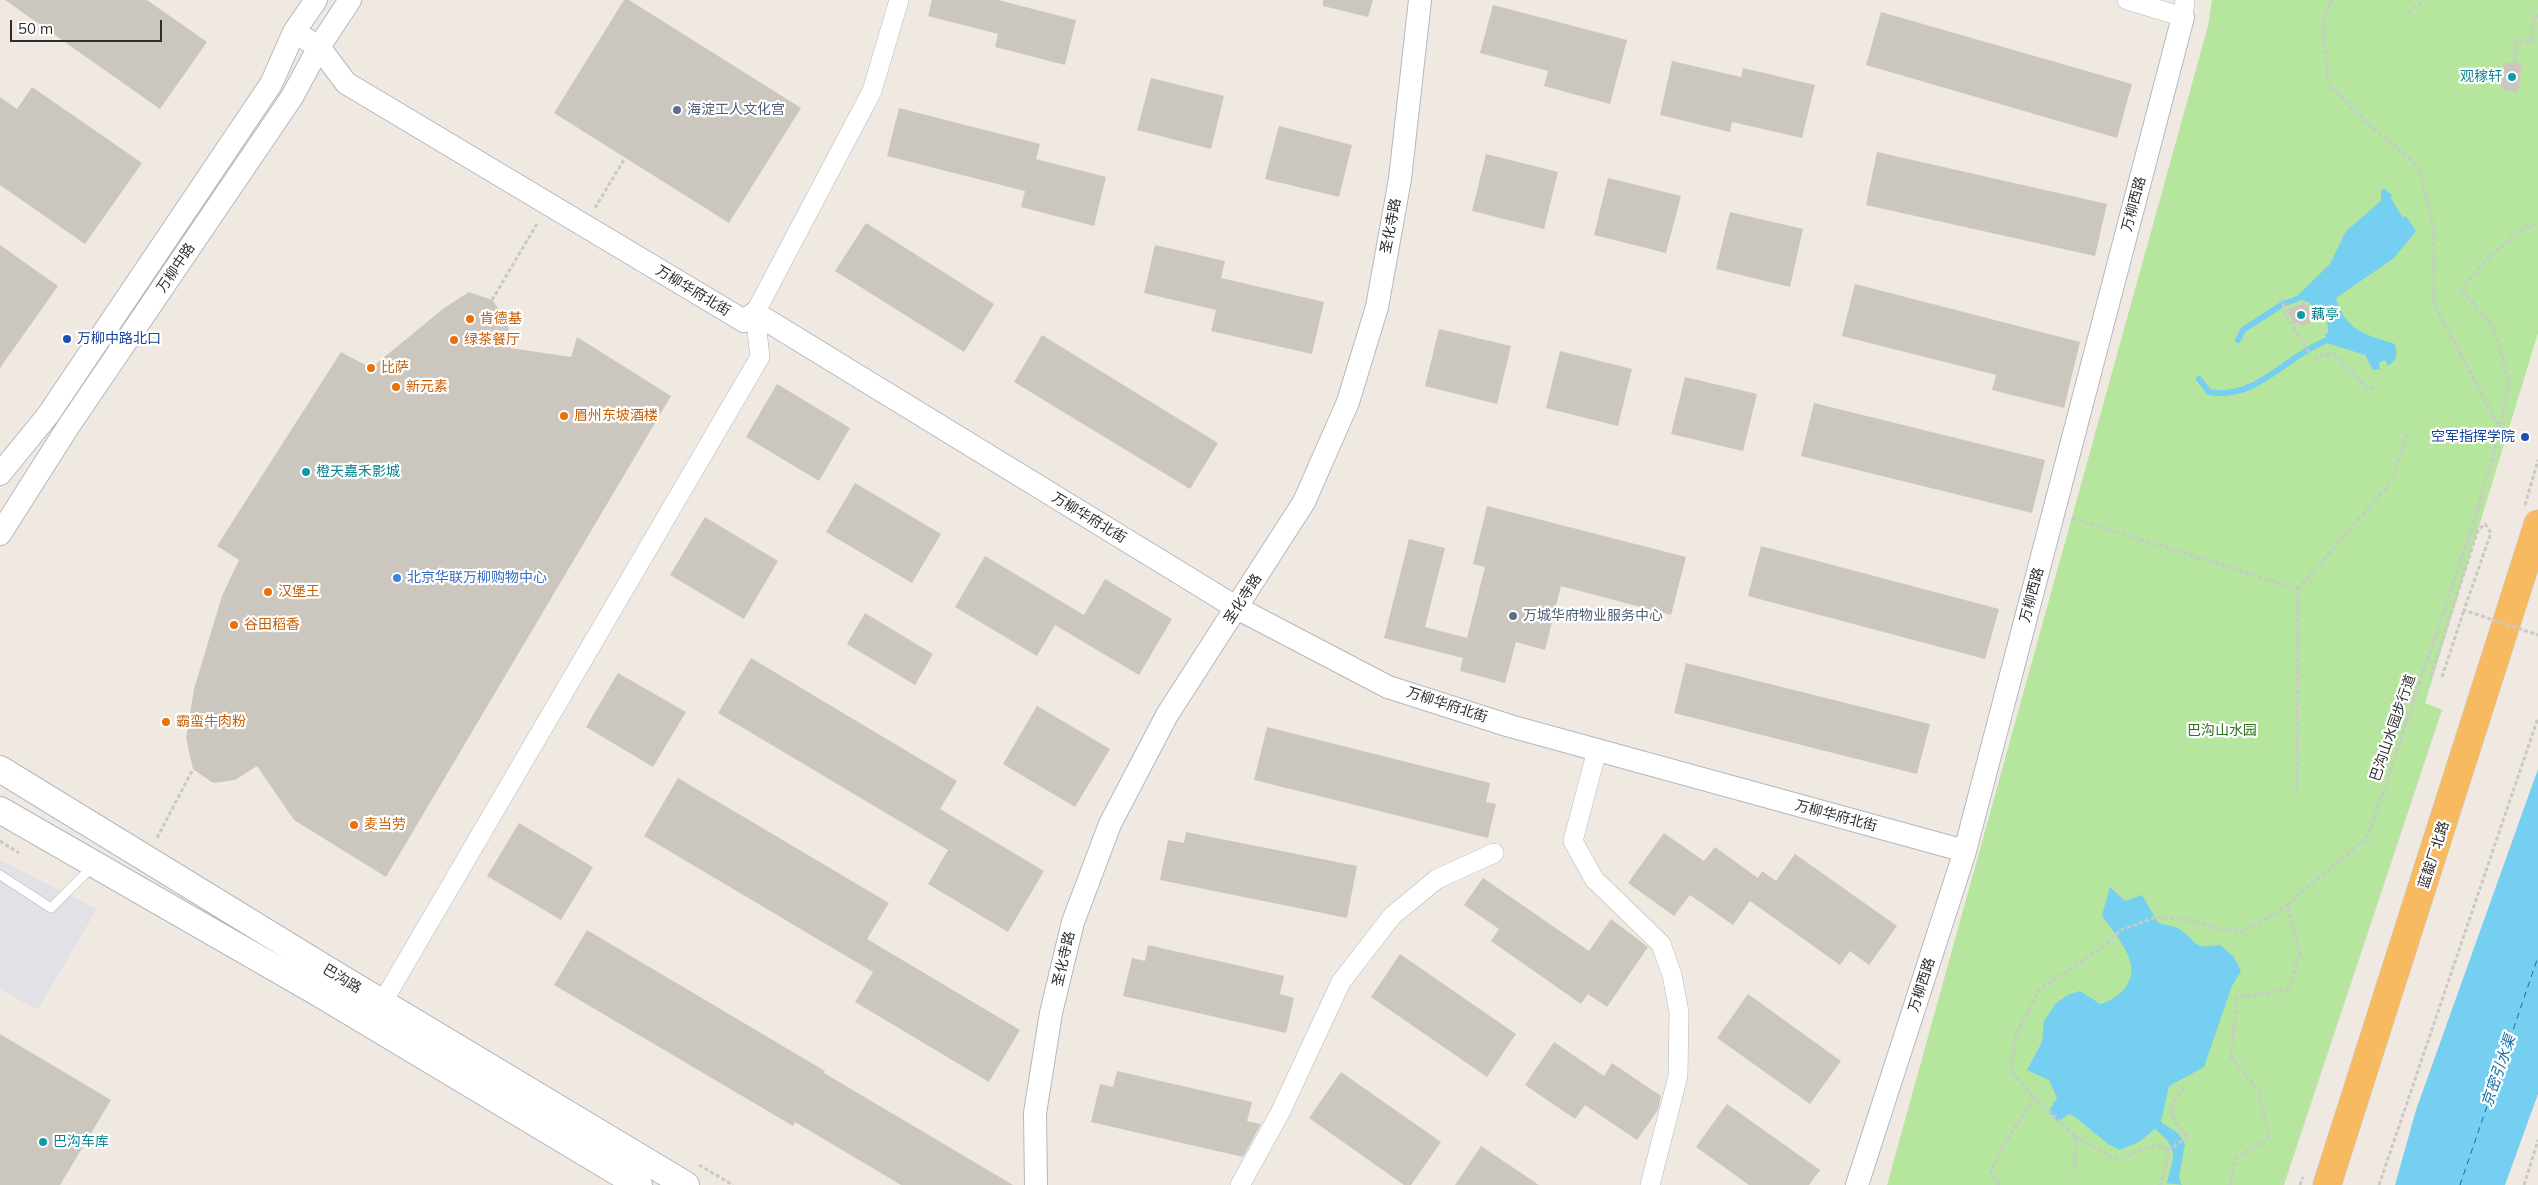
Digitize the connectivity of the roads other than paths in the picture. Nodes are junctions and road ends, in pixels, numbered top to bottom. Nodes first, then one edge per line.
1 (316, 0) edge
2 (350, 0) edge
3 (899, 0) edge
4 (1420, 0) edge
5 (2127, 0) edge
6 (2184, 8) edge
7 (294, 32) junction
8 (319, 47) junction
9 (754, 313) junction
10 (0, 474) edge
11 (2538, 524) edge
12 (0, 534) edge
13 (1237, 608) junction
14 (1597, 750) junction
15 (0, 769) edge
16 (0, 810) edge
17 (1965, 851) junction
18 (1494, 853) dead end
19 (93, 865) junction
20 (0, 875) edge
21 (382, 1002) junction
22 (639, 1185) edge
23 (686, 1185) edge
24 (1036, 1185) edge
25 (1240, 1185) edge
26 (1650, 1185) edge
27 (1857, 1185) edge
28 (2327, 1185) edge

1 - 7 street, 万柳中路
2 - 8 street, 万柳中路
3 - 9 street
4 - 13 street, 圣化寺路
5 - 6 street
6 - 17 street, 万柳西路
7 - 8 street, 万柳华府北街
7 - 10 street, 万柳中路
8 - 9 street, 万柳华府北街
8 - 12 street, 万柳中路
9 - 13 street, 万柳华府北街
9 - 21 street
11 - 28 highway, 蓝靛厂北路
13 - 14 street, 万柳华府北街
13 - 24 street, 圣化寺路
14 - 17 street, 万柳华府北街
14 - 26 street
15 - 21 main road, 巴沟路
16 - 19 main road, 巴沟路
17 - 27 street, 万柳西路
18 - 25 street
19 - 20 lane
19 - 22 main road, 巴沟路
21 - 23 main road, 巴沟路

